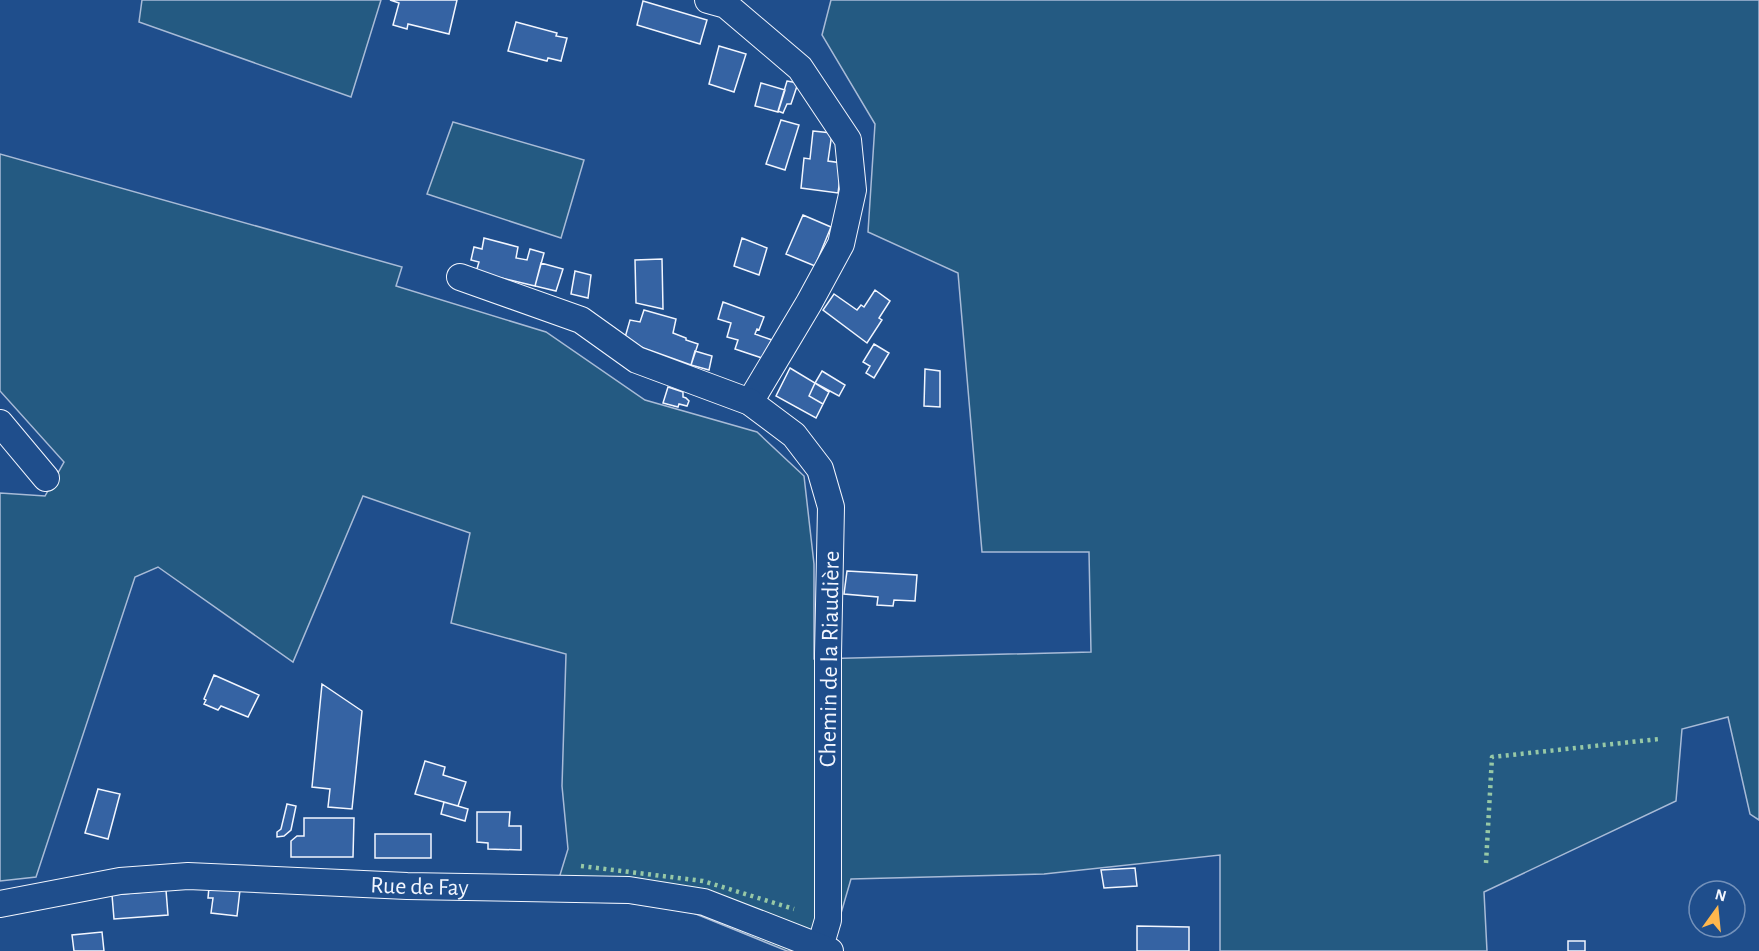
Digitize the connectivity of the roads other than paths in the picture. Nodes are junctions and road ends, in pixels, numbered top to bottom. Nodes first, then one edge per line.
1 (708, 0) edge
2 (460, 277) dead end
3 (750, 402) junction
4 (0, 423) edge
5 (46, 477) dead end
6 (0, 904) edge
7 (825, 949) edge

1 - 3 street
2 - 3 street, Chemin de la Riaudière
3 - 7 street, Chemin de la Riaudière
4 - 5 street
6 - 7 street, Rue de Fay

